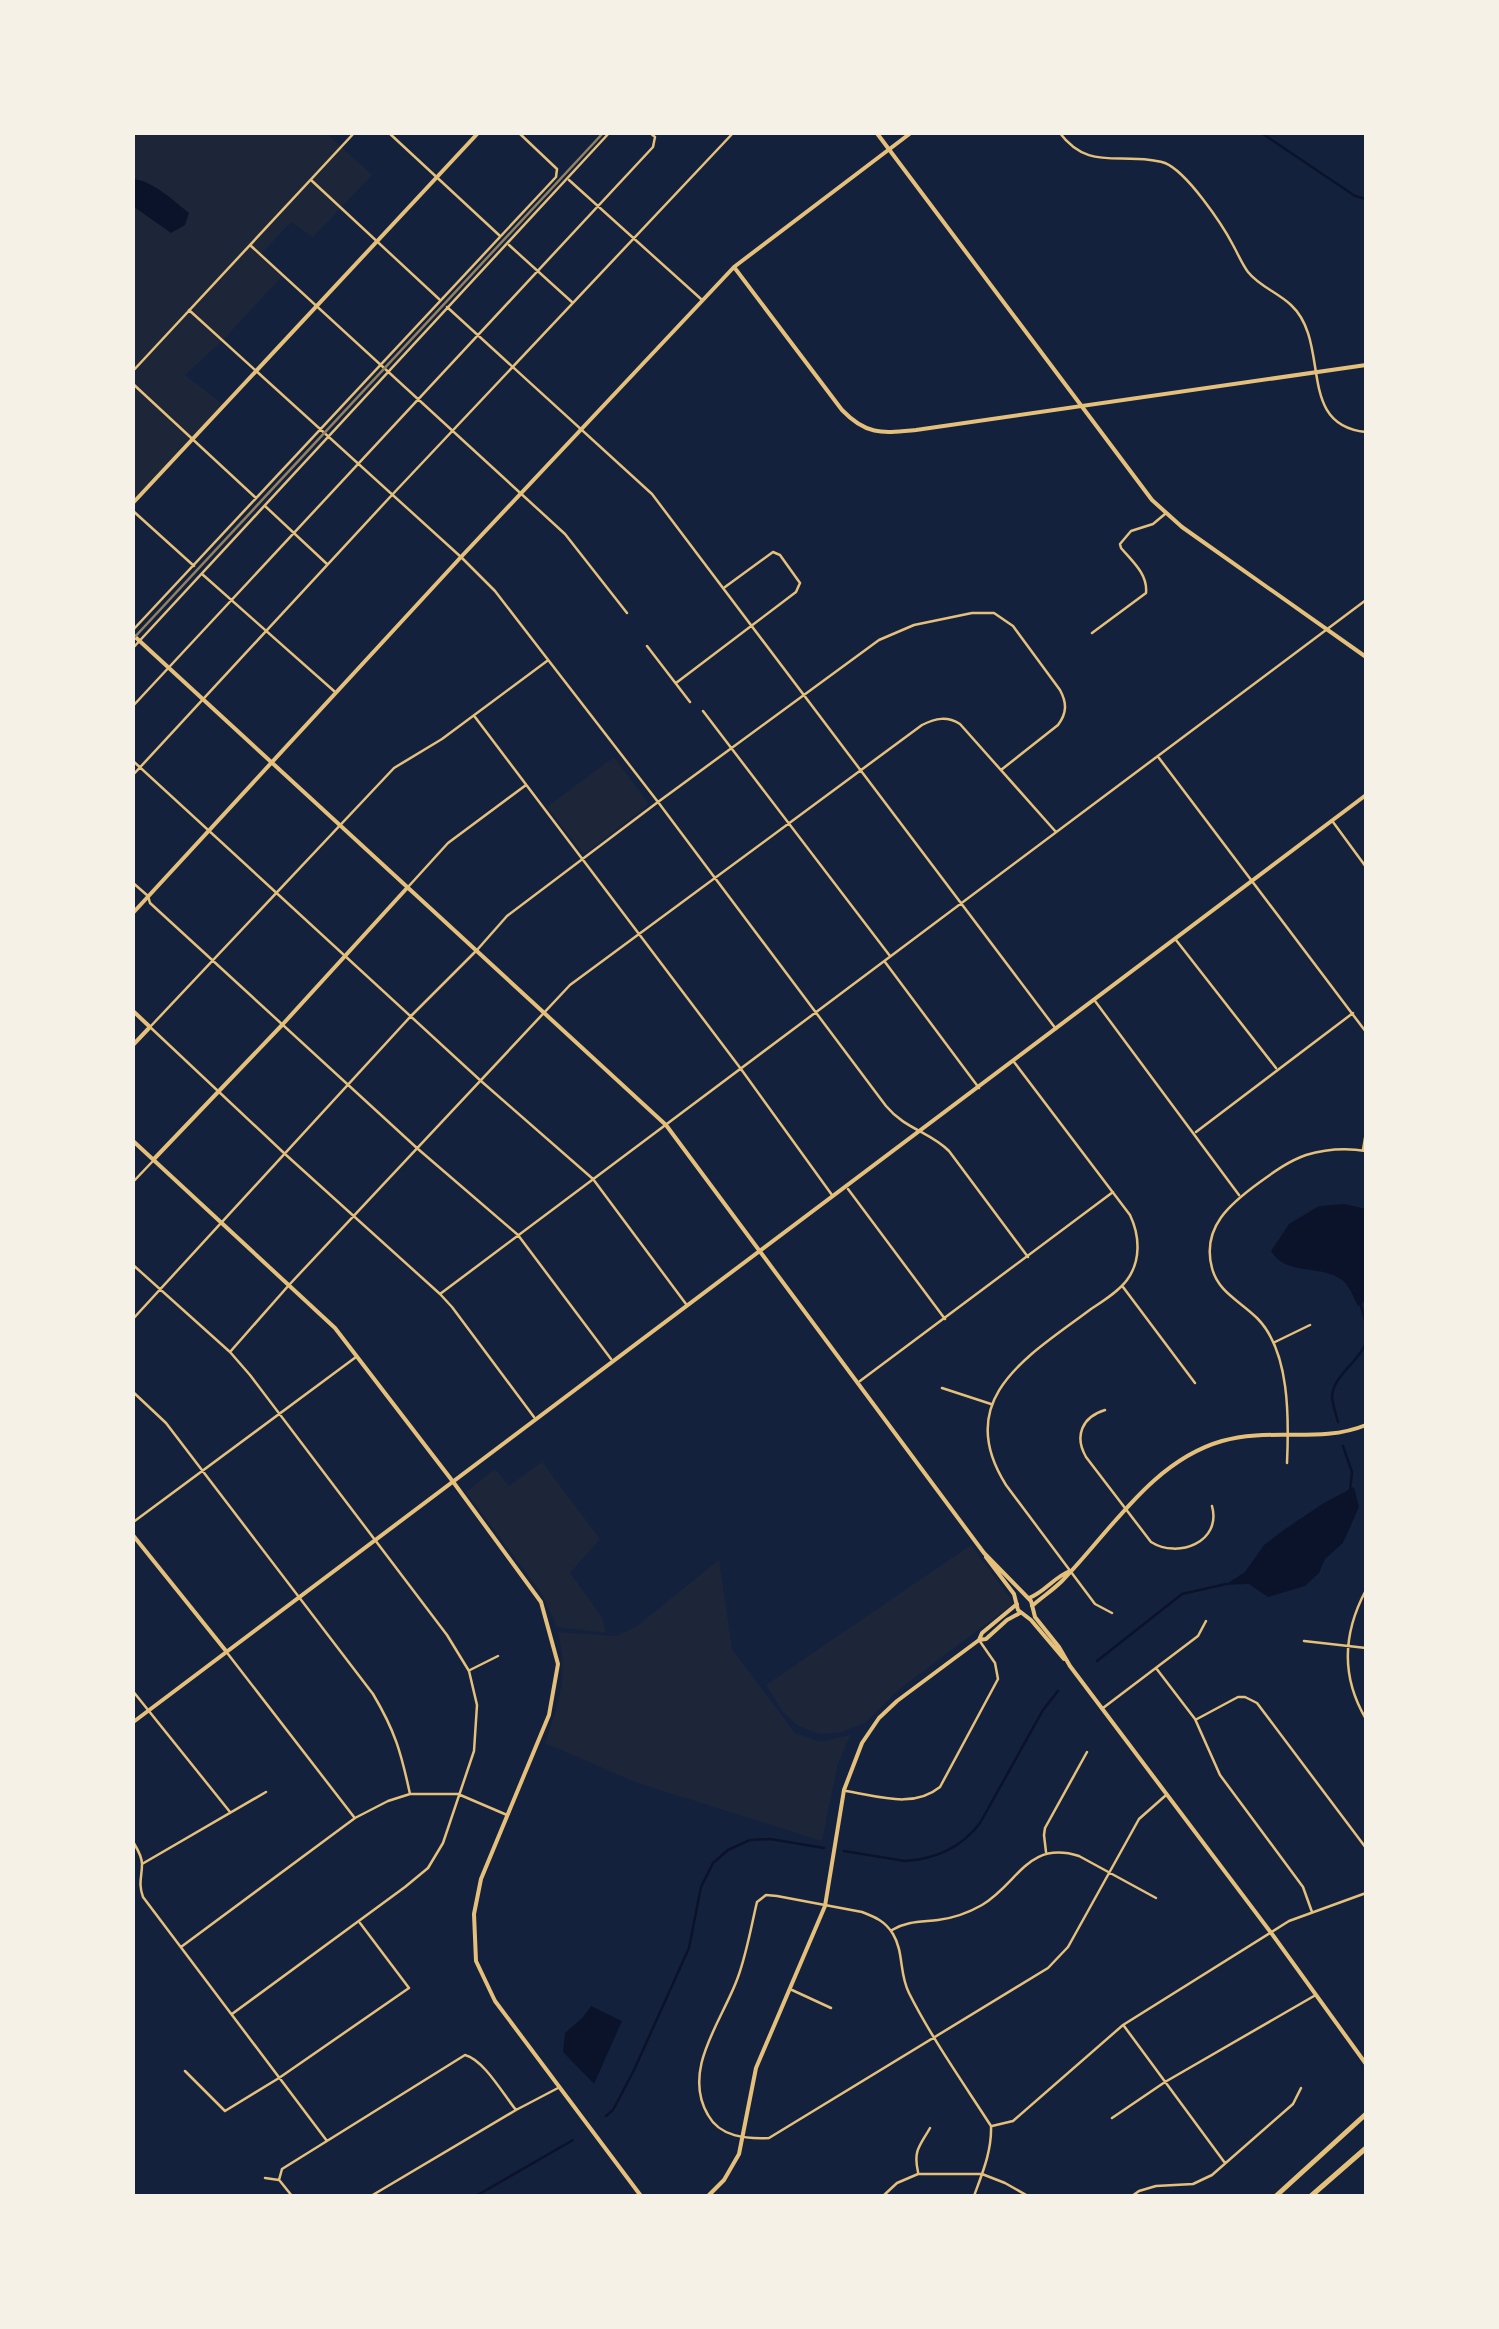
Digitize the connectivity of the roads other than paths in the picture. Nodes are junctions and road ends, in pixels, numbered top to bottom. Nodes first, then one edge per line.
1 (355, 132) edge
2 (388, 132) edge
3 (479, 132) edge
4 (518, 132) edge
5 (610, 132) edge
6 (649, 132) edge
7 (734, 132) edge
8 (876, 132) edge
9 (912, 132) edge
10 (1059, 132) edge
11 (889, 150) junction
12 (437, 177) junction
13 (311, 180) junction
14 (568, 180) junction
15 (598, 207) junction
16 (500, 236) junction
17 (633, 240) junction
18 (377, 242) junction
19 (508, 244) junction
20 (250, 245) junction
21 (734, 267) junction
22 (538, 272) junction
23 (440, 300) junction
24 (702, 300) junction
25 (573, 303) junction
26 (317, 306) junction
27 (448, 306) junction
28 (190, 310) junction
29 (478, 336) junction
30 (380, 363) junction
31 (1366, 365) edge
32 (513, 368) junction
33 (389, 370) junction
34 (1316, 371) junction
35 (132, 372) edge
36 (256, 372) junction
37 (132, 384) edge
38 (419, 400) junction
39 (1079, 405) junction
40 (582, 428) junction
41 (320, 430) junction
42 (453, 432) junction
43 (1366, 432) edge
44 (329, 437) junction
45 (193, 439) junction
46 (358, 465) junction
47 (522, 493) junction
48 (391, 496) junction
49 (256, 498) junction
50 (264, 504) junction
51 (132, 507) edge
52 (1166, 513) junction
53 (295, 533) junction
54 (461, 557) junction
55 (328, 564) junction
56 (194, 566) junction
57 (201, 573) junction
58 (722, 588) junction
59 (232, 600) junction
60 (1366, 600) edge
61 (627, 613) dead end
62 (750, 626) junction
63 (1326, 630) junction
64 (267, 631) junction
65 (132, 632) edge
66 (1092, 634) dead end
67 (140, 641) junction
68 (647, 646) dead end
69 (132, 648) edge
70 (1366, 657) edge
71 (548, 660) junction
72 (169, 667) junction
73 (676, 684) junction
74 (337, 694) junction
75 (803, 696) junction
76 (204, 698) junction
77 (690, 702) dead end
78 (132, 706) edge
79 (702, 712) dead end
80 (474, 716) junction
81 (730, 750) junction
82 (1158, 756) junction
83 (132, 760) edge
84 (272, 764) junction
85 (140, 768) junction
86 (1002, 770) junction
87 (860, 771) junction
88 (132, 776) edge
89 (526, 785) junction
90 (1366, 795) edge
91 (658, 802) junction
92 (1332, 821) junction
93 (339, 824) junction
94 (787, 824) junction
95 (211, 830) junction
96 (1057, 833) junction
97 (582, 858) junction
98 (1366, 867) edge
99 (715, 879) junction
100 (132, 882) edge
101 (1254, 882) junction
102 (407, 888) junction
103 (278, 894) junction
104 (148, 896) junction
105 (962, 902) junction
106 (132, 914) edge
107 (638, 934) junction
108 (1175, 939) junction
109 (477, 950) junction
110 (346, 956) junction
111 (890, 956) junction
112 (215, 960) junction
113 (884, 961) junction
114 (1094, 1000) junction
115 (132, 1010) edge
116 (817, 1012) junction
117 (542, 1013) junction
118 (1354, 1013) junction
119 (412, 1016) junction
120 (283, 1024) junction
121 (150, 1027) junction
122 (1056, 1029) junction
123 (1366, 1032) edge
124 (132, 1046) edge
125 (1014, 1062) junction
126 (742, 1069) junction
127 (1276, 1069) junction
128 (481, 1080) junction
129 (349, 1086) junction
130 (980, 1088) junction
131 (219, 1090) junction
132 (666, 1124) junction
133 (1194, 1132) junction
134 (1366, 1132) edge
135 (920, 1133) junction
136 (132, 1140) edge
137 (418, 1149) junction
138 (1365, 1150) edge
139 (285, 1154) junction
140 (153, 1160) junction
141 (593, 1179) junction
142 (132, 1183) edge
143 (847, 1188) junction
144 (1113, 1192) junction
145 (1240, 1196) junction
146 (834, 1197) junction
147 (354, 1215) junction
148 (222, 1224) junction
149 (518, 1235) junction
150 (762, 1252) junction
151 (1028, 1257) junction
152 (132, 1264) edge
153 (289, 1284) junction
154 (1122, 1286) junction
155 (161, 1290) junction
156 (440, 1294) junction
157 (688, 1307) junction
158 (945, 1319) junction
159 (132, 1320) edge
160 (1310, 1325) dead end
161 (1274, 1342) junction
162 (230, 1352) junction
163 (356, 1356) junction
164 (614, 1363) junction
165 (859, 1382) junction
166 (1195, 1383) dead end
167 (942, 1388) dead end
168 (132, 1391) edge
169 (992, 1404) junction
170 (1105, 1410) dead end
171 (280, 1414) junction
172 (537, 1420) junction
173 (1366, 1425) edge
174 (1288, 1434) junction
175 (1288, 1463) dead end
176 (203, 1472) junction
177 (454, 1483) junction
178 (1212, 1506) dead end
179 (1126, 1510) junction
180 (132, 1523) edge
181 (132, 1534) edge
182 (377, 1542) junction
183 (984, 1552) junction
184 (1070, 1571) junction
185 (1366, 1590) edge
186 (301, 1598) junction
187 (1028, 1598) junction
188 (1017, 1604) junction
189 (1032, 1606) junction
190 (1022, 1612) junction
191 (1112, 1613) dead end
192 (1206, 1621) dead end
193 (979, 1640) junction
194 (1304, 1641) dead end
195 (1347, 1646) junction
196 (1366, 1648) edge
197 (227, 1652) junction
198 (498, 1656) dead end
199 (1070, 1666) junction
200 (1156, 1668) junction
201 (469, 1671) junction
202 (132, 1690) edge
203 (1102, 1708) junction
204 (149, 1710) junction
205 (1195, 1719) junction
206 (1366, 1719) edge
207 (132, 1723) edge
208 (1086, 1752) dead end
209 (844, 1790) junction
210 (266, 1792) dead end
211 (410, 1794) junction
212 (458, 1794) junction
213 (1166, 1796) junction
214 (230, 1812) junction
215 (507, 1815) junction
216 (355, 1818) junction
217 (132, 1840) edge
218 (1366, 1848) edge
219 (1047, 1853) junction
220 (142, 1864) junction
221 (1109, 1872) junction
222 (132, 1874) edge
223 (140, 1874) junction
224 (1366, 1894) edge
225 (1156, 1898) dead end
226 (825, 1906) junction
227 (1312, 1912) junction
228 (359, 1922) junction
229 (891, 1930) junction
230 (1272, 1934) junction
231 (181, 1947) junction
232 (791, 1990) junction
233 (1316, 1995) junction
234 (831, 2008) dead end
235 (232, 2014) junction
236 (1123, 2025) junction
237 (935, 2036) junction
238 (1366, 2064) edge
239 (185, 2071) dead end
240 (278, 2078) junction
241 (1165, 2082) junction
242 (559, 2088) junction
243 (1301, 2088) dead end
244 (516, 2110) junction
245 (1366, 2114) edge
246 (1112, 2118) dead end
247 (990, 2126) junction
248 (930, 2128) dead end
249 (742, 2140) junction
250 (327, 2142) junction
251 (1366, 2148) edge
252 (1226, 2163) junction
253 (918, 2174) junction
254 (982, 2174) junction
255 (265, 2178) dead end
256 (280, 2180) junction
257 (292, 2196) edge
258 (371, 2196) edge
259 (641, 2196) edge
260 (709, 2196) edge
261 (883, 2196) edge
262 (974, 2196) edge
263 (1028, 2196) edge
264 (1132, 2196) edge
265 (1276, 2196) edge
266 (1311, 2196) edge

1 - 13 street
2 - 12 street
3 - 12 street
4 - 16 street
5 - 14 street
6 - 15 street
7 - 17 street
8 - 11 street
9 - 11 street
10 - 34 street
11 - 21 street
11 - 39 street
12 - 16 street
12 - 18 street
13 - 18 street
13 - 20 street
14 - 15 street
14 - 19 street
15 - 17 street
15 - 22 street
16 - 23 street
17 - 24 street
17 - 25 street
18 - 23 street
18 - 26 street
19 - 22 street
19 - 27 street
20 - 26 street
20 - 28 street
21 - 24 street
21 - 39 street
22 - 25 street
22 - 29 street
23 - 30 street
24 - 40 street
25 - 32 street
26 - 30 street
26 - 36 street
27 - 29 street
27 - 33 street
28 - 35 street
28 - 36 street
29 - 32 street
29 - 38 street
30 - 33 street
30 - 41 street
31 - 34 street
32 - 40 street
32 - 42 street
33 - 38 street
33 - 44 street
34 - 39 street
34 - 43 street
36 - 41 street
36 - 45 street
37 - 45 street
38 - 42 street
38 - 46 street
39 - 52 street
40 - 47 street
40 - 58 street
41 - 44 street
41 - 49 street
42 - 47 street
42 - 48 street
44 - 46 street
44 - 50 street
45 - 49 street
45 - 51 street
46 - 48 street
46 - 53 street
47 - 54 street
47 - 61 street
48 - 54 street
48 - 55 street
49 - 56 street
50 - 53 street
50 - 57 street
51 - 56 street
52 - 63 street
52 - 66 street
53 - 55 street
53 - 59 street
54 - 71 street
54 - 74 street
55 - 64 street
56 - 65 street
57 - 59 street
57 - 67 street
58 - 62 street
58 - 62 street
59 - 64 street
59 - 72 street
60 - 63 street
62 - 73 street
62 - 75 street
63 - 70 street
63 - 82 street
64 - 74 street
64 - 76 street
65 - 67 street
67 - 69 street
67 - 72 street
68 - 73 street
71 - 80 street
71 - 91 street
72 - 76 street
72 - 78 street
73 - 77 street
74 - 84 street
75 - 81 street
75 - 86 street
75 - 87 street
76 - 84 street
76 - 85 street
79 - 81 street
80 - 89 street
80 - 93 street
81 - 91 street
81 - 94 street
82 - 96 street
82 - 101 street
83 - 85 street
84 - 93 street
84 - 95 street
85 - 88 street
85 - 95 street
86 - 87 street
86 - 96 street
87 - 94 street
87 - 105 street
89 - 97 street
89 - 102 street
90 - 92 street
91 - 97 street
91 - 99 street
92 - 98 street
92 - 101 street
93 - 102 street
93 - 103 street
94 - 99 street
94 - 111 street
95 - 103 street
95 - 104 street
96 - 105 street
97 - 107 street
97 - 109 street
99 - 107 street
99 - 116 street
100 - 104 street
101 - 108 street
101 - 118 street
102 - 109 street
102 - 110 street
103 - 110 street
103 - 112 street
104 - 106 street
104 - 112 street
105 - 111 street
105 - 122 street
107 - 117 street
107 - 126 street
108 - 114 street
108 - 127 street
109 - 117 street
109 - 119 street
110 - 119 street
110 - 120 street
111 - 113 street
112 - 120 street
112 - 121 street
113 - 116 street
113 - 130 street
114 - 122 street
114 - 133 street
115 - 121 street
116 - 126 street
116 - 135 street
117 - 128 street
117 - 132 street
118 - 123 street
118 - 127 street
119 - 128 street
119 - 129 street
120 - 129 street
120 - 131 street
121 - 124 street
121 - 131 street
122 - 125 street
125 - 130 street
125 - 144 street
126 - 132 street
126 - 146 street
127 - 133 street
128 - 137 street
128 - 141 street
129 - 137 street
129 - 139 street
130 - 135 street
131 - 139 street
131 - 140 street
132 - 141 street
132 - 150 street
133 - 145 street
134 - 138 street
135 - 143 street
135 - 151 street
136 - 140 street
137 - 147 street
137 - 149 street
138 - 145 street
139 - 147 street
139 - 148 street
140 - 142 street
140 - 148 street
141 - 149 street
141 - 157 street
143 - 146 street
143 - 158 street
144 - 151 street
144 - 154 street
145 - 161 street
146 - 150 street
147 - 153 street
147 - 156 street
148 - 153 street
148 - 155 street
149 - 156 street
149 - 164 street
150 - 157 street
150 - 165 street
151 - 158 street
152 - 155 street
153 - 162 street
153 - 163 street
154 - 166 street
154 - 169 street
155 - 159 street
155 - 162 street
156 - 172 street
157 - 164 street
158 - 165 street
160 - 161 street
161 - 174 street
162 - 171 street
163 - 171 street
163 - 177 street
164 - 172 street
165 - 183 street
167 - 169 street
168 - 176 street
169 - 184 street
170 - 179 street
171 - 176 street
171 - 182 street
172 - 177 street
173 - 174 street
174 - 175 street
174 - 179 street
176 - 180 street
176 - 186 street
177 - 182 street
177 - 215 street
178 - 179 street
179 - 184 street
181 - 197 street
182 - 186 street
182 - 201 street
183 - 187 street
183 - 188 street
184 - 187 street
184 - 189 street
184 - 191 street
185 - 195 street
186 - 197 street
186 - 211 street
187 - 188 street
187 - 189 street
188 - 190 street
188 - 193 street
189 - 190 street
189 - 199 street
190 - 193 street
190 - 199 street
192 - 200 street
193 - 209 street
193 - 209 street
194 - 195 street
195 - 196 street
195 - 206 street
197 - 204 street
197 - 216 street
198 - 201 street
199 - 203 street
200 - 203 street
200 - 205 street
201 - 212 street
202 - 204 street
203 - 213 street
204 - 207 street
204 - 214 street
205 - 218 street
205 - 227 street
208 - 219 street
209 - 226 street
210 - 214 street
211 - 212 street
211 - 216 street
212 - 215 street
212 - 228 street
213 - 221 street
213 - 230 street
214 - 220 street
215 - 242 street
216 - 231 street
217 - 220 street
219 - 221 street
219 - 229 street
220 - 223 street
221 - 225 street
221 - 237 street
222 - 223 street
223 - 231 street
224 - 227 street
226 - 229 street
226 - 232 street
226 - 249 street
227 - 230 street
228 - 235 street
228 - 240 street
229 - 237 street
230 - 233 street
230 - 236 street
231 - 235 street
232 - 234 street
232 - 249 street
233 - 238 street
233 - 241 street
235 - 240 street
236 - 241 street
236 - 247 street
237 - 247 street
237 - 249 street
239 - 240 street
240 - 250 street
241 - 246 street
241 - 252 street
242 - 244 street
242 - 259 street
243 - 252 street
244 - 250 street
244 - 258 street
245 - 265 highway
247 - 254 street
248 - 253 street
249 - 260 street
250 - 256 street
251 - 266 highway
252 - 264 street
253 - 254 street
253 - 261 street
254 - 262 street
254 - 263 street
255 - 256 street
256 - 257 street

